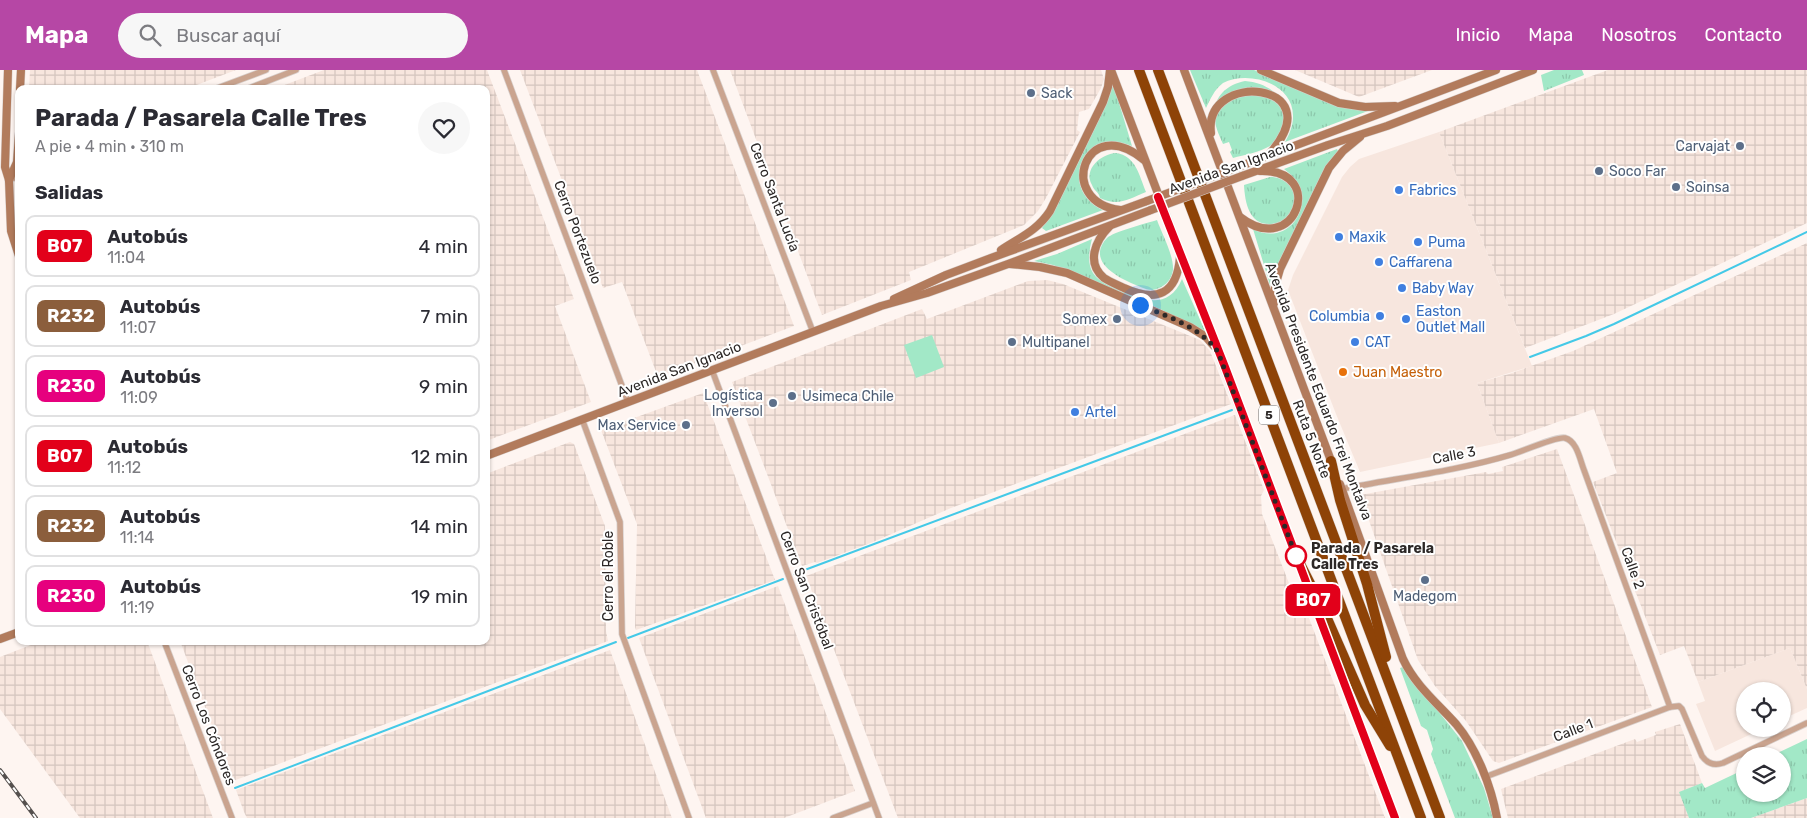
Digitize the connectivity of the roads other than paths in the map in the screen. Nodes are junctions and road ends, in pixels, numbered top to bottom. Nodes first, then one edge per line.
1 (8, 70) edge
2 (21, 70) edge
3 (266, 70) edge
4 (296, 70) edge
5 (504, 70) edge
6 (714, 70) edge
7 (1111, 70) edge
8 (1139, 70) edge
9 (1158, 70) edge
10 (1184, 70) edge
11 (1261, 70) edge
12 (1496, 70) edge
13 (1533, 70) edge
14 (20, 85) edge
15 (226, 85) edge
16 (257, 85) edge
17 (1277, 89) dead end
18 (1214, 101) dead end
19 (1402, 106) junction
20 (1383, 113) junction
21 (1387, 126) junction
22 (1366, 133) junction
23 (1212, 142) junction
24 (1270, 154) junction
25 (1145, 161) junction
26 (15, 163) edge
27 (5, 167) junction
28 (15, 169) edge
29 (1255, 171) junction
30 (15, 178) edge
31 (10, 180) junction
32 (1120, 210) junction
33 (1240, 217) junction
34 (1112, 224) junction
35 (15, 244) edge
36 (1180, 256) junction
37 (991, 258) junction
38 (1008, 264) junction
39 (881, 306) junction
40 (1274, 309) junction
41 (812, 332) junction
42 (1218, 352) junction
43 (712, 370) junction
44 (628, 402) junction
45 (582, 419) junction
46 (1568, 440) joint
47 (490, 454) edge
48 (1331, 461) junction
49 (1342, 489) junction
50 (1293, 550) junction
51 (15, 633) edge
52 (0, 639) edge
53 (166, 645) edge
54 (1396, 700) junction
55 (1670, 707) junction
56 (1807, 723) edge
57 (1399, 759) junction
58 (1485, 777) junction
59 (874, 803) junction
60 (232, 818) edge
61 (689, 818) edge
62 (833, 818) edge
63 (879, 818) edge
64 (1395, 818) edge
65 (1421, 818) edge
66 (1440, 818) edge
67 (1497, 818) edge

1 - 27 main road
2 - 14 main road
3 - 15 street
4 - 16 street
5 - 44 street, Cerro Portezuelo
6 - 41 street, Cerro Santa Lucía
7 - 25 main road
7 - 37 main road
8 - 57 highway, 5
9 - 54 highway, Ruta 5 Norte / 5
10 - 23 main road, Avenida Presidente Eduardo Frei Montalva
11 - 19 main road
12 - 19 main road, Avenida San Ignacio
13 - 21 main road, Avenida San Ignacio
17 - 24 main road
18 - 23 main road
19 - 20 main road, Avenida San Ignacio
20 - 21 main road
20 - 24 main road, Avenida San Ignacio
21 - 22 main road, Avenida San Ignacio
22 - 29 main road, Avenida San Ignacio
22 - 40 main road
23 - 33 main road, Avenida Presidente Eduardo Frei Montalva
24 - 32 main road, Avenida San Ignacio, bridge
25 - 32 main road
25 - 36 main road
26 - 27 street
27 - 31 main road
28 - 31 main road
29 - 33 main road
29 - 34 main road, Avenida San Ignacio, bridge
30 - 31 street
31 - 35 main road
32 - 37 main road, Avenida San Ignacio
33 - 40 main road, Avenida Presidente Eduardo Frei Montalva
34 - 36 main road
34 - 38 main road, Avenida San Ignacio
36 - 42 main road
37 - 39 main road, Avenida San Ignacio
38 - 39 main road, Avenida San Ignacio
38 - 42 main road
39 - 41 main road, Avenida San Ignacio
40 - 48 main road, Avenida Presidente Eduardo Frei Montalva
41 - 43 main road, Avenida San Ignacio
42 - 50 main road
43 - 44 main road, Avenida San Ignacio
43 - 59 street, Cerro San Cristóbal
44 - 45 main road, Avenida San Ignacio
45 - 47 main road, Avenida San Ignacio
45 - 61 street, Cerro el Roble
46 - 49 street, Calle 3
46 - 55 street, Calle 2
48 - 49 main road, Avenida Presidente Eduardo Frei Montalva
48 - 54 highway
49 - 58 main road, Avenida Presidente Eduardo Frei Montalva
50 - 57 highway
50 - 64 main road
51 - 52 main road
53 - 60 street, Cerro Los Cóndores
54 - 66 highway, Ruta 5 Norte / 5
55 - 56 street
55 - 58 street, Calle 1
57 - 65 highway, 5
58 - 67 main road, Avenida Presidente Eduardo Frei Montalva
59 - 62 street
59 - 63 street, Cerro San Cristóbal

